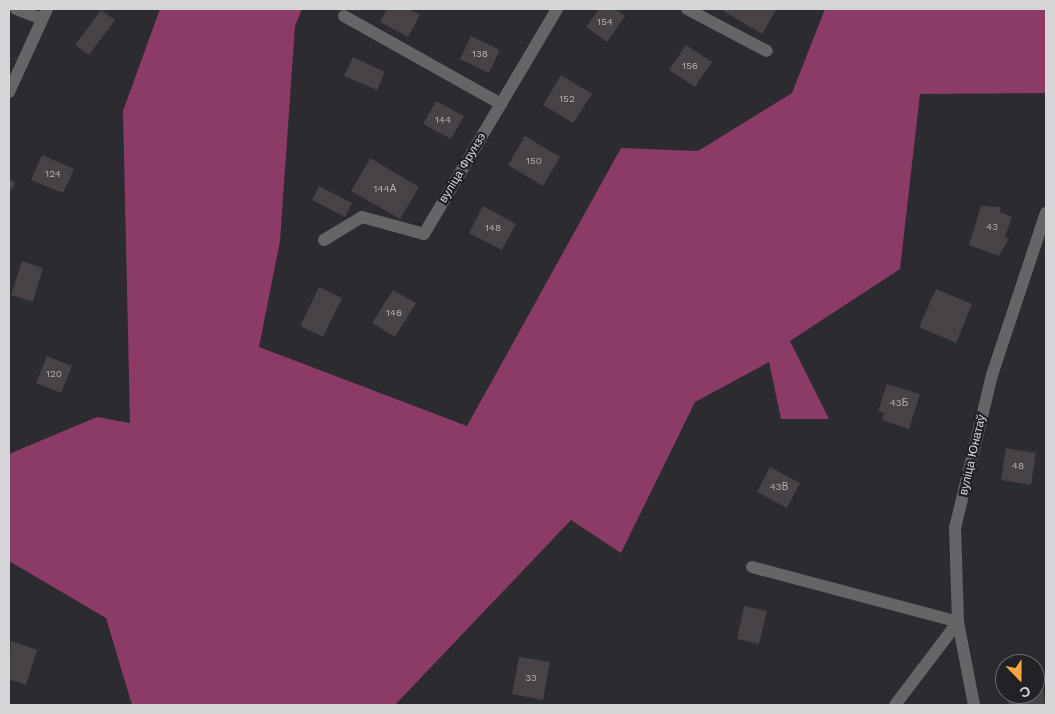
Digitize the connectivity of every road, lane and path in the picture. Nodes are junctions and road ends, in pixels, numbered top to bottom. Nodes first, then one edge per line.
1 (16, 9) edge
2 (557, 9) edge
3 (687, 9) edge
4 (43, 13) edge
5 (344, 16) dead end
6 (767, 51) dead end
7 (9, 92) edge
8 (501, 104) junction
9 (1046, 213) edge
10 (324, 240) dead end
11 (752, 567) dead end
12 (958, 622) junction
13 (895, 705) edge
14 (974, 705) edge

1 - 4 street
2 - 8 street, вуліца Фрунзэ
3 - 6 street
4 - 7 street
5 - 8 street
8 - 10 street, вуліца Фрунзэ
9 - 12 street, вуліца Юнатаў
11 - 12 street
12 - 13 street
12 - 14 street, вуліца Юнатаў

